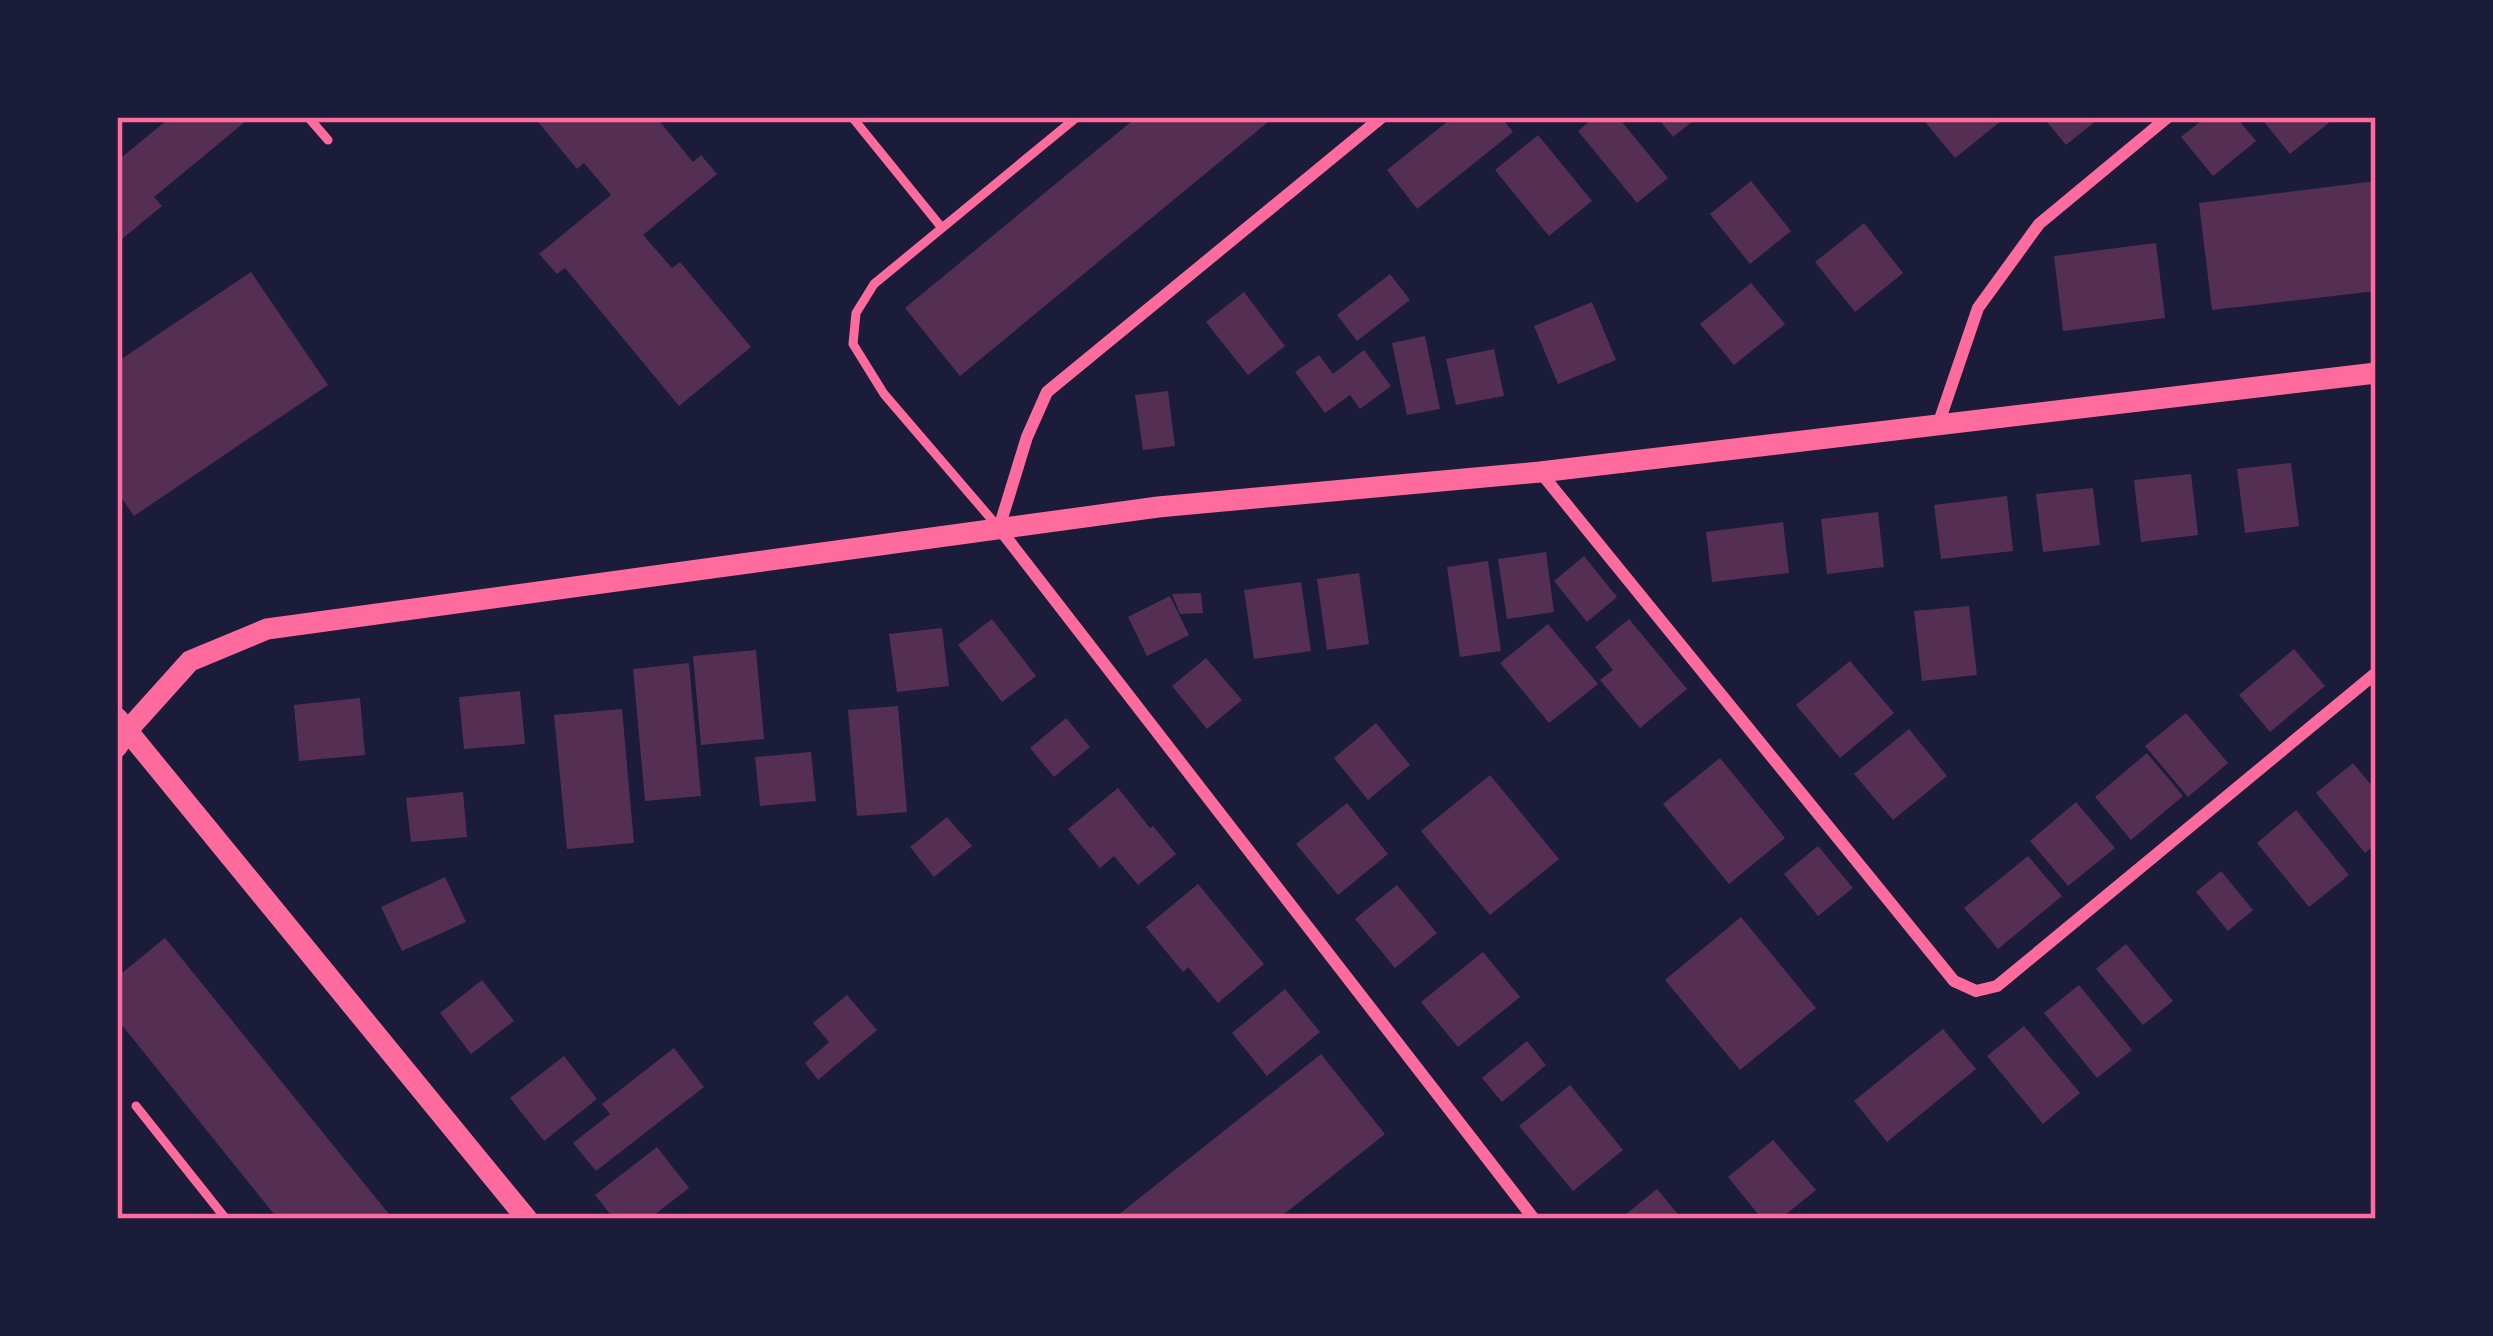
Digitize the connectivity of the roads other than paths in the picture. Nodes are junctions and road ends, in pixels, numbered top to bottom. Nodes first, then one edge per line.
1 (308, 117) edge
2 (851, 117) edge
3 (1077, 117) edge
4 (1382, 117) edge
5 (2168, 117) edge
6 (328, 140) dead end
7 (942, 228) junction
8 (2376, 373) edge
9 (1938, 424) junction
10 (1540, 472) junction
11 (999, 528) junction
12 (2376, 673) edge
13 (120, 732) edge
14 (136, 1106) dead end
15 (226, 1219) edge
16 (527, 1219) edge
17 (1534, 1219) edge

1 - 6 lane
2 - 7 lane
3 - 7 lane
4 - 11 street
5 - 9 street
7 - 11 lane
8 - 9 street
9 - 10 street
10 - 11 street
10 - 12 street
11 - 13 street
11 - 17 street
13 - 16 street
14 - 15 lane

